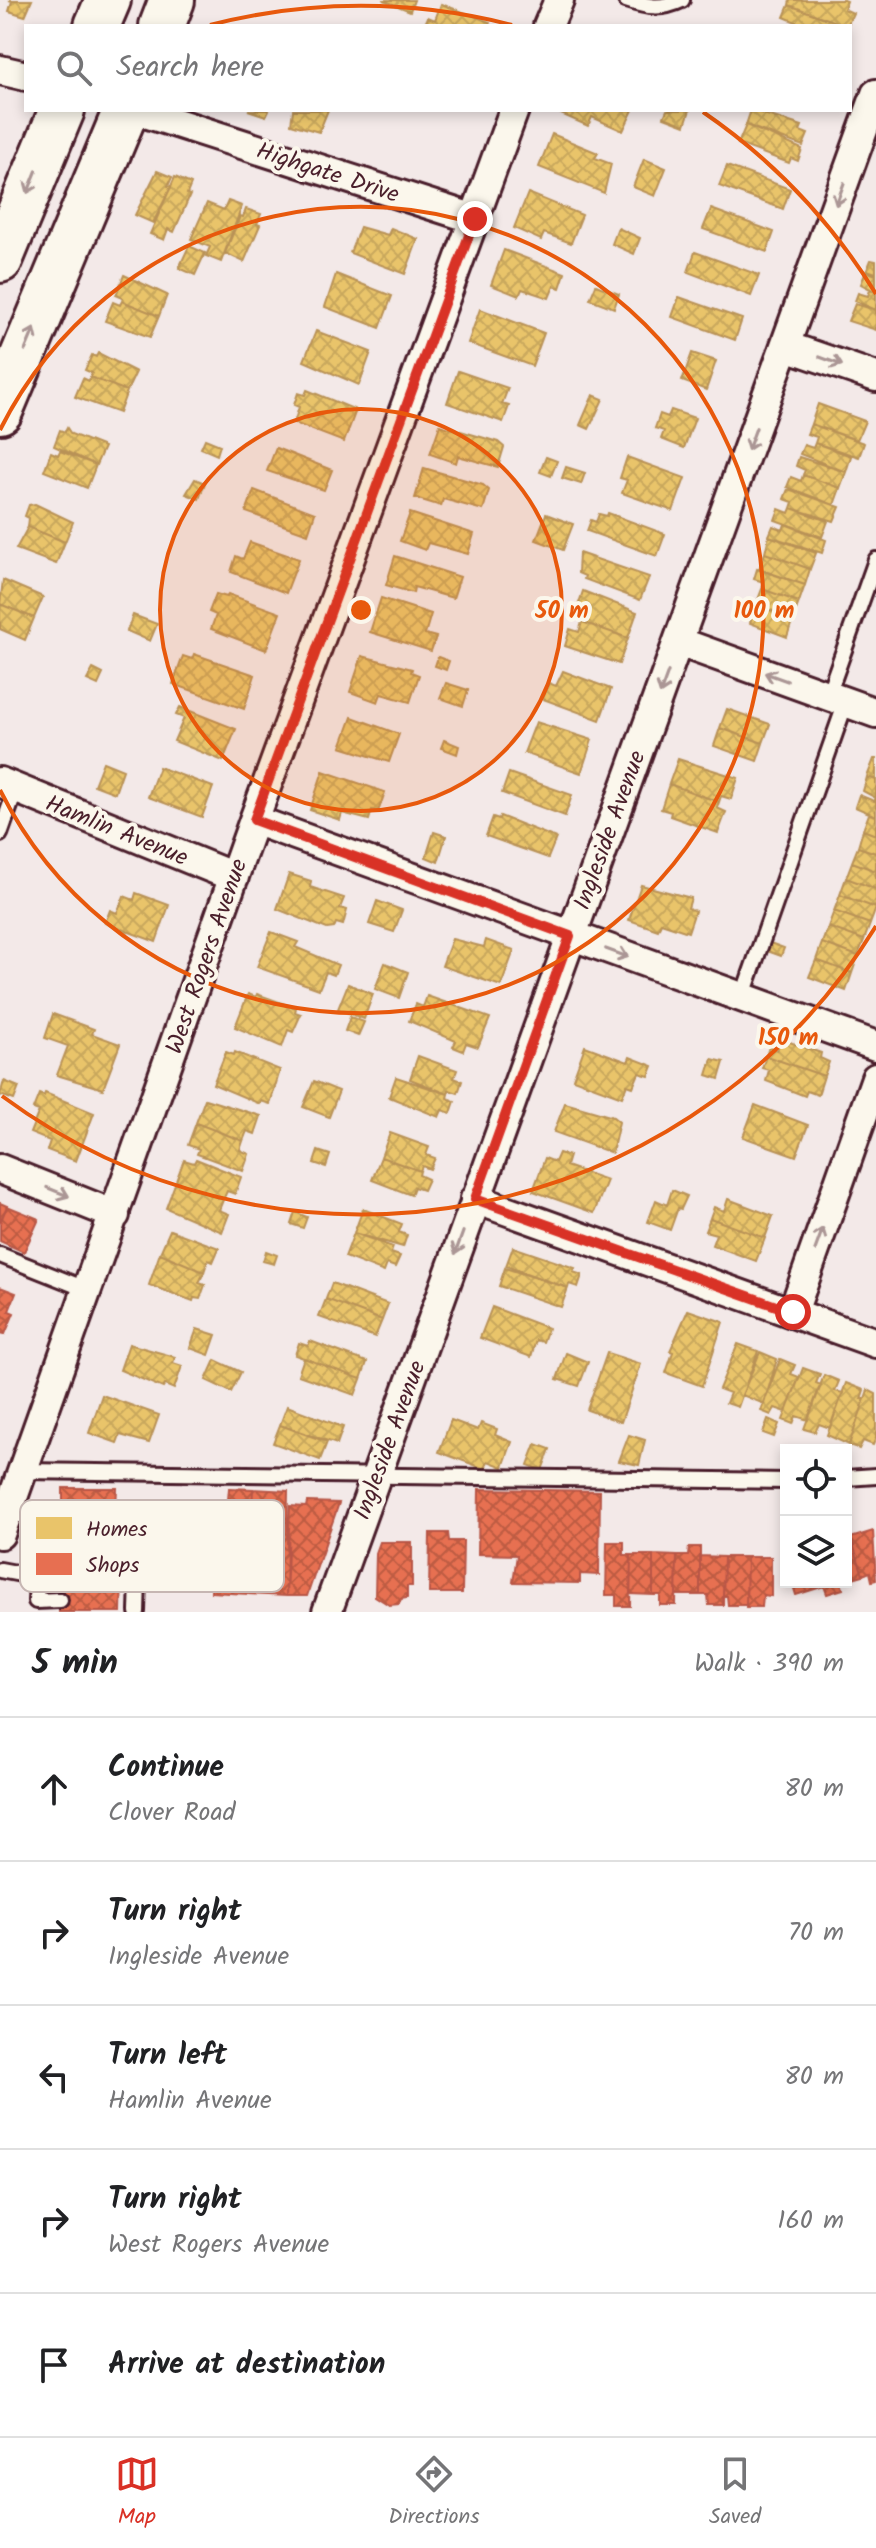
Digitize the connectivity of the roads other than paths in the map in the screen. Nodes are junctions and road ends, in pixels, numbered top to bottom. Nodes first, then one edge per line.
1 (108, 0) edge
2 (172, 0) edge
3 (559, 0) edge
4 (626, 0) edge
5 (682, 0) edge
6 (98, 24) edge
7 (163, 24) edge
8 (549, 24) edge
9 (0, 70) edge
10 (24, 76) edge
11 (876, 94) edge
12 (61, 112) edge
13 (125, 112) edge
14 (142, 112) edge
15 (513, 112) edge
16 (475, 219) junction
17 (0, 260) edge
18 (786, 346) junction
19 (876, 377) edge
20 (0, 411) edge
21 (876, 560) edge
22 (679, 642) junction
23 (837, 699) junction
24 (876, 713) edge
25 (8, 786) edge
26 (254, 820) junction
27 (0, 834) edge
28 (234, 877) junction
29 (570, 936) junction
30 (742, 998) junction
31 (876, 1046) edge
32 (876, 1078) edge
33 (0, 1169) edge
34 (475, 1199) junction
35 (115, 1215) junction
36 (0, 1255) edge
37 (88, 1290) junction
38 (793, 1312) junction
39 (876, 1343) edge
40 (376, 1475) junction
41 (876, 1476) edge
42 (852, 1478) edge
43 (780, 1481) edge
44 (9, 1500) edge
45 (0, 1570) edge
46 (20, 1574) edge
47 (60, 1600) dead end
48 (36, 1607) edge
49 (327, 1612) edge

1 - 6 main road
2 - 7 main road
3 - 8 street
4 - 5 lane
9 - 10 street
11 -> 18 street, Ingleside Avenue
12 -> 17 main road
20 -> 13 main road
14 - 16 street, Highgate Drive
15 - 16 street, West Rogers Avenue
16 - 26 street, West Rogers Avenue
18 -> 19 street
18 -> 22 street, Ingleside Avenue
21 - 23 lane
23 -> 22 street
22 -> 29 street, Ingleside Avenue
23 - 24 street
23 - 30 lane
25 - 27 lane
25 - 28 street, Hamlin Avenue
26 - 28 street, West Rogers Avenue
26 - 29 street
28 - 35 street, West Rogers Avenue
29 -> 30 street
29 - 34 street, Ingleside Avenue
30 - 31 street
38 -> 32 street
33 -> 35 street
34 - 38 street
34 -> 40 street, Ingleside Avenue
35 - 37 street, West Rogers Avenue
36 - 37 lane
37 - 44 street, West Rogers Avenue
38 - 39 street
40 - 43 lane
40 - 44 lane
40 - 49 street, Ingleside Avenue
41 - 42 lane
45 - 46 lane
47 - 48 lane

